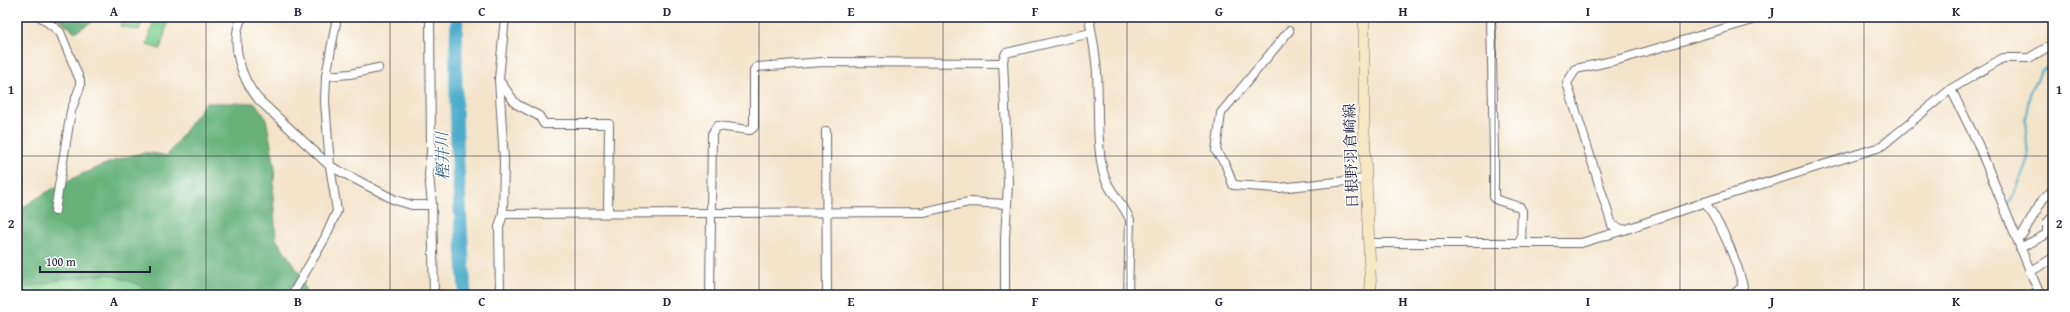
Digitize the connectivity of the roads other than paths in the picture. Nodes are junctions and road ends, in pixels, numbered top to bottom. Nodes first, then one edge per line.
1 (41, 17) edge
2 (242, 17) edge
3 (337, 17) edge
4 (430, 17) edge
5 (505, 17) edge
6 (1092, 17) edge
7 (1364, 17) edge
8 (1491, 17) edge
9 (1762, 17) edge
10 (1289, 31) dead end
11 (1092, 33) junction
12 (2053, 44) edge
13 (1003, 64) junction
14 (378, 68) dead end
15 (326, 76) junction
16 (499, 79) junction
17 (1951, 89) junction
18 (826, 131) dead end
19 (330, 166) junction
20 (1366, 179) junction
21 (2053, 190) edge
22 (1705, 202) junction
23 (1007, 204) junction
24 (432, 205) junction
25 (55, 211) dead end
26 (711, 211) junction
27 (827, 211) junction
28 (608, 213) junction
29 (503, 214) junction
30 (2053, 216) edge
31 (1624, 230) junction
32 (2016, 239) junction
33 (1369, 243) junction
34 (1521, 243) junction
35 (2020, 248) junction
36 (2053, 258) edge
37 (2030, 272) junction
38 (292, 295) edge
39 (434, 295) edge
40 (500, 295) edge
41 (710, 295) edge
42 (826, 295) edge
43 (1006, 295) edge
44 (1128, 295) edge
45 (1371, 295) edge
46 (1733, 295) edge
47 (2040, 295) edge

1 - 25 street
2 - 19 street
3 - 15 street
4 - 24 street
5 - 16 street
6 - 11 street
7 - 20 main road, 日根野羽倉崎線
8 - 34 street
9 - 31 street
10 - 20 street
11 - 13 street
11 - 44 street
12 - 17 street
13 - 23 street
13 - 26 street
14 - 15 street
15 - 19 street
16 - 28 street
16 - 29 street
17 - 22 street
17 - 32 street
18 - 27 street
19 - 24 street
19 - 38 street
20 - 33 main road, 日根野羽倉崎線
21 - 32 street
22 - 31 street
22 - 46 street
23 - 27 street
23 - 43 street
24 - 39 street
26 - 27 street
26 - 28 street
26 - 41 street
27 - 42 street
28 - 29 street
29 - 40 street
30 - 35 street
31 - 34 street
32 - 35 street
33 - 34 street
33 - 45 main road, 日根野羽倉崎線
35 - 37 street
36 - 37 street
37 - 47 street

